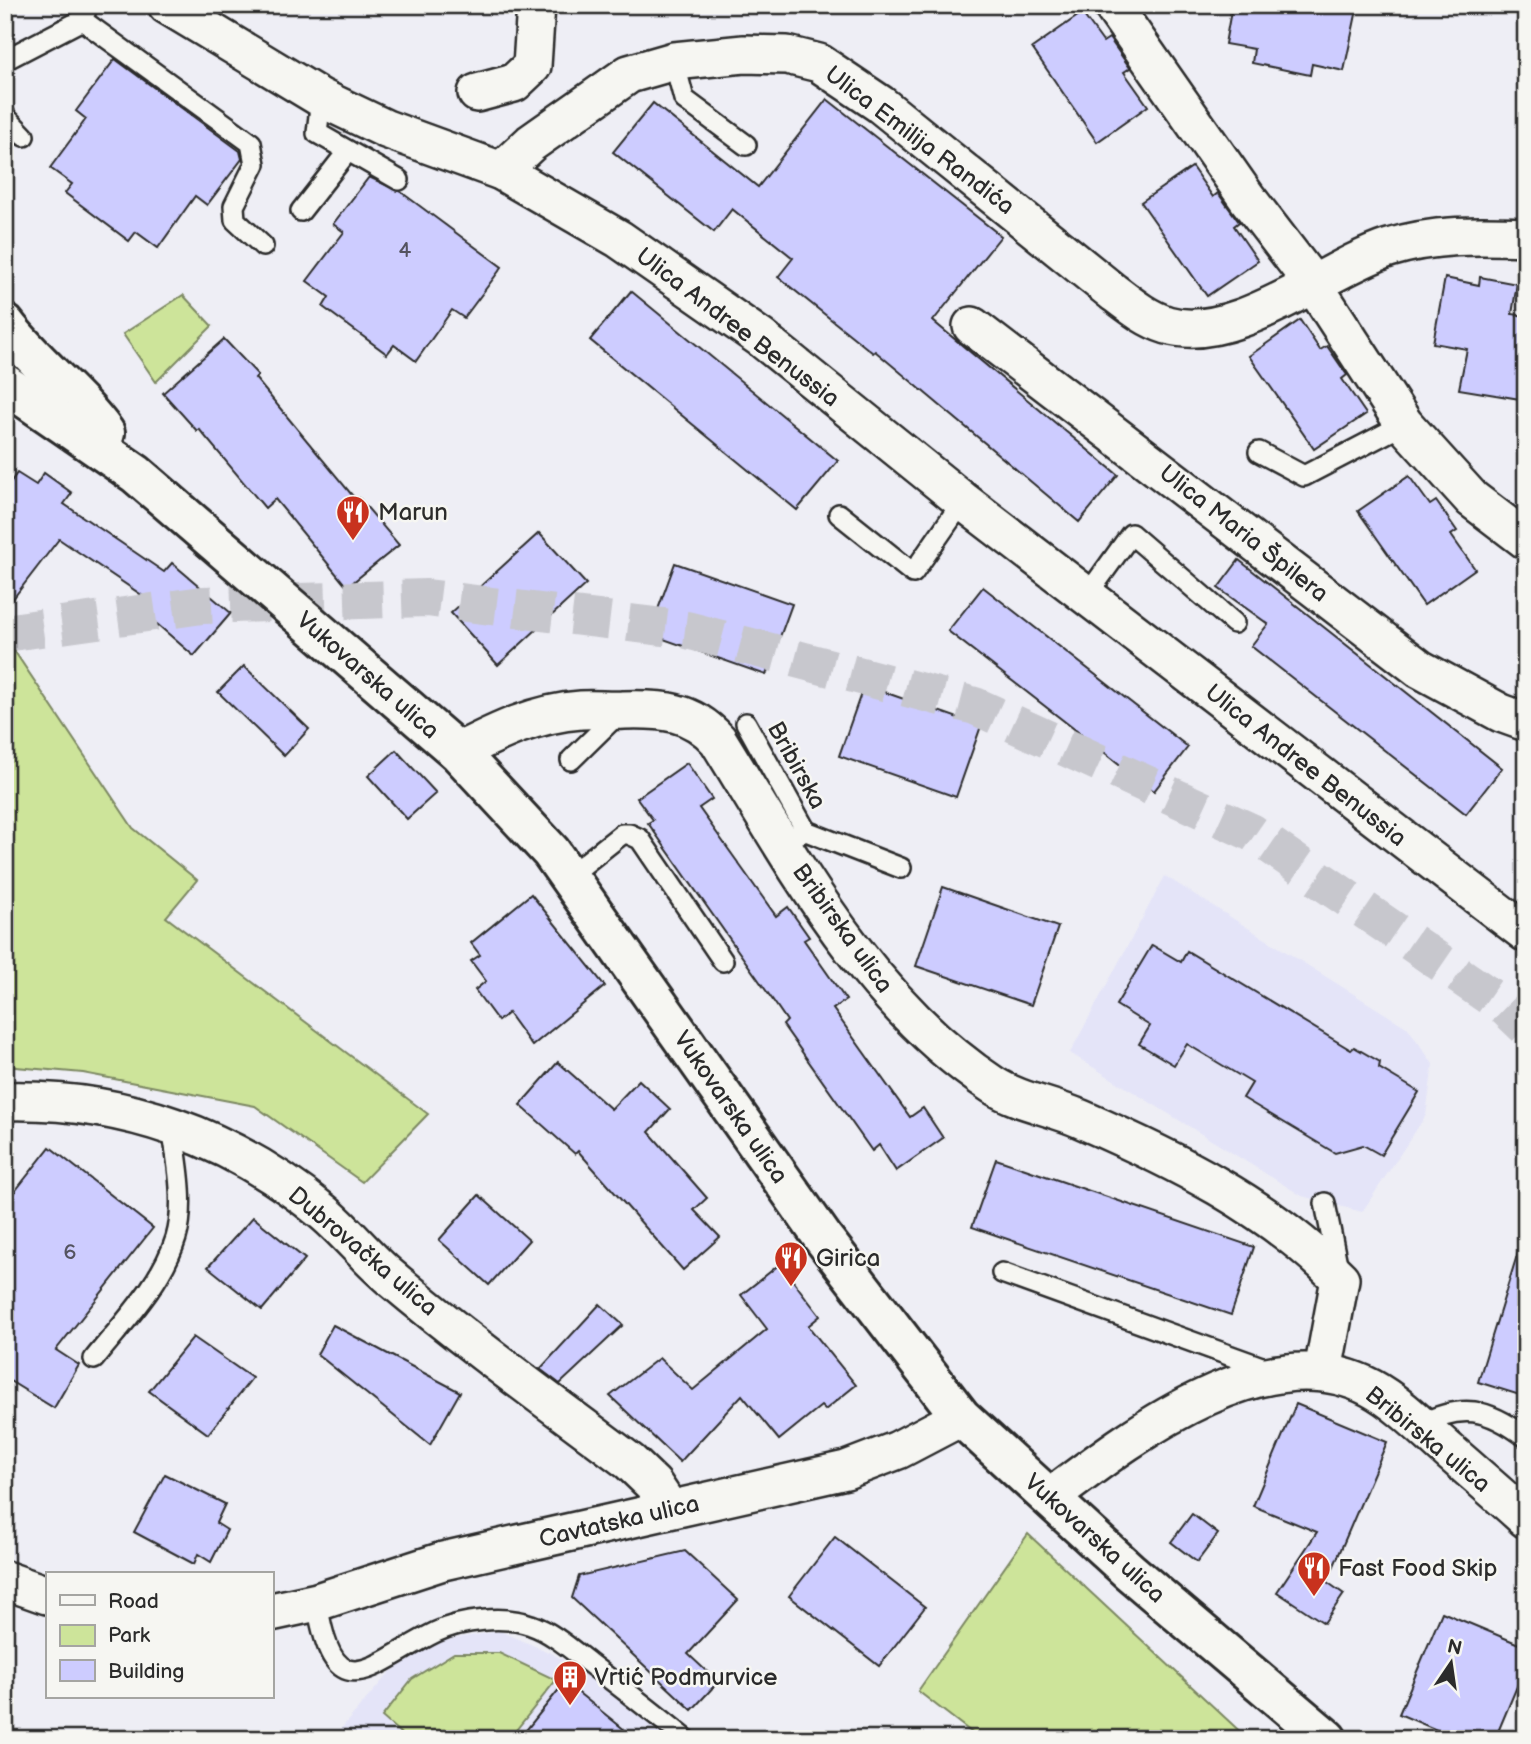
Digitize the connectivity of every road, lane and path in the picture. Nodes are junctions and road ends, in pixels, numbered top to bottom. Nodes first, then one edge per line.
1 (167, 5) edge
2 (536, 5) edge
3 (1112, 5) edge
4 (85, 13) edge
5 (5, 60) edge
6 (674, 61) junction
7 (477, 93) dead end
8 (321, 98) junction
9 (5, 116) edge
10 (24, 136) dead end
11 (746, 145) dead end
12 (348, 151) junction
13 (500, 171) junction
14 (399, 180) dead end
15 (301, 211) dead end
16 (1526, 237) edge
17 (263, 246) dead end
18 (1313, 284) junction
19 (5, 324) edge
20 (972, 326) dead end
21 (5, 384) edge
22 (1404, 424) junction
23 (1259, 452) dead end
24 (136, 474) junction
25 (964, 501) junction
26 (839, 514) dead end
27 (1526, 540) edge
28 (1088, 594) junction
29 (1234, 623) dead end
30 (622, 710) junction
31 (1526, 722) edge
32 (746, 723) dead end
33 (458, 752) junction
34 (571, 760) dead end
35 (793, 836) junction
36 (901, 868) dead end
37 (569, 876) junction
38 (1526, 933) edge
39 (723, 961) dead end
40 (5, 1101) edge
41 (172, 1126) junction
42 (1325, 1203) dead end
43 (1002, 1273) dead end
44 (1340, 1279) junction
45 (94, 1359) dead end
46 (1323, 1371) junction
47 (1275, 1372) junction
48 (961, 1417) junction
49 (1419, 1425) junction
50 (1526, 1437) edge
51 (1051, 1497) junction
52 (669, 1508) junction
53 (1526, 1519) edge
54 (5, 1580) edge
55 (46, 1595) edge
56 (317, 1602) junction
57 (273, 1612) edge
58 (686, 1739) edge
59 (1328, 1739) edge

1 - 8 street
2 - 7 street
3 - 18 street
4 - 5 lane
4 - 17 lane
6 - 11 lane
6 - 13 street, Ulica Emilija Randića
6 - 18 street, Ulica Emilija Randića
8 - 12 lane
8 - 13 street
9 - 10 lane
12 - 14 lane
12 - 15 lane
13 - 25 street, Ulica Andree Benussia
16 - 18 street, Ulica Emilija Randića
18 - 22 street
19 - 24 main road, Vukovarska ulica
20 - 31 street, Ulica Maria Špilera
21 - 24 main road, Vukovarska ulica
22 - 23 lane
22 - 27 street
24 - 33 main road, Vukovarska ulica
25 - 26 lane
25 - 28 street, Ulica Andree Benussia
28 - 29 lane
28 - 38 street, Ulica Andree Benussia
30 - 33 street, Bribirska ulica
30 - 34 lane
30 - 35 street, Bribirska ulica
32 - 35 lane, Bribirska
33 - 37 main road, Vukovarska ulica
35 - 36 lane, Bribirska
35 - 44 street, Bribirska ulica
37 - 39 lane
37 - 48 main road, Vukovarska ulica
40 - 41 street, Dubrovačka ulica
41 - 45 lane
41 - 52 street, Dubrovačka ulica
42 - 44 lane
43 - 47 lane
44 - 46 street
46 - 47 street, Bribirska ulica
46 - 49 street, Bribirska ulica
47 - 51 street, Bribirska ulica
48 - 51 main road, Vukovarska ulica
48 - 52 street, Cavtatska ulica
49 - 50 lane
49 - 53 street, Bribirska ulica
51 - 59 main road, Vukovarska ulica
52 - 56 street, Cavtatska ulica
54 - 55 street
56 - 57 street, Cavtatska ulica
56 - 58 lane

